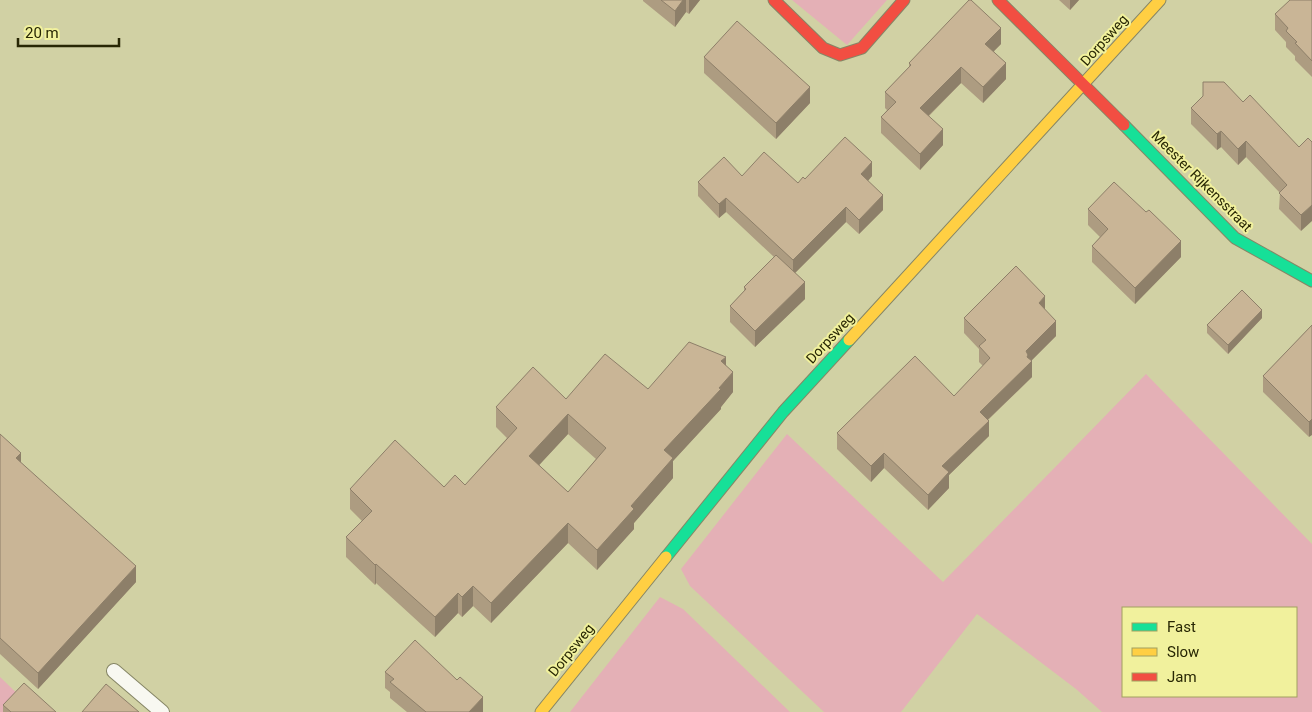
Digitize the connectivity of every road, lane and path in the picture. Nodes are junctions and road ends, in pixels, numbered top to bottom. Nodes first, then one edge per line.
1 (774, 0) edge
2 (904, 0) edge
3 (998, 0) edge
4 (1160, 0) edge
5 (1084, 84) junction
6 (1312, 281) edge
7 (114, 671) dead end
8 (162, 712) edge
9 (541, 712) edge

1 - 2 street
3 - 5 street, Meester Rijkensstraat
4 - 5 street, Dorpsweg
5 - 6 street, Meester Rijkensstraat
5 - 9 street, Dorpsweg
7 - 8 lane

